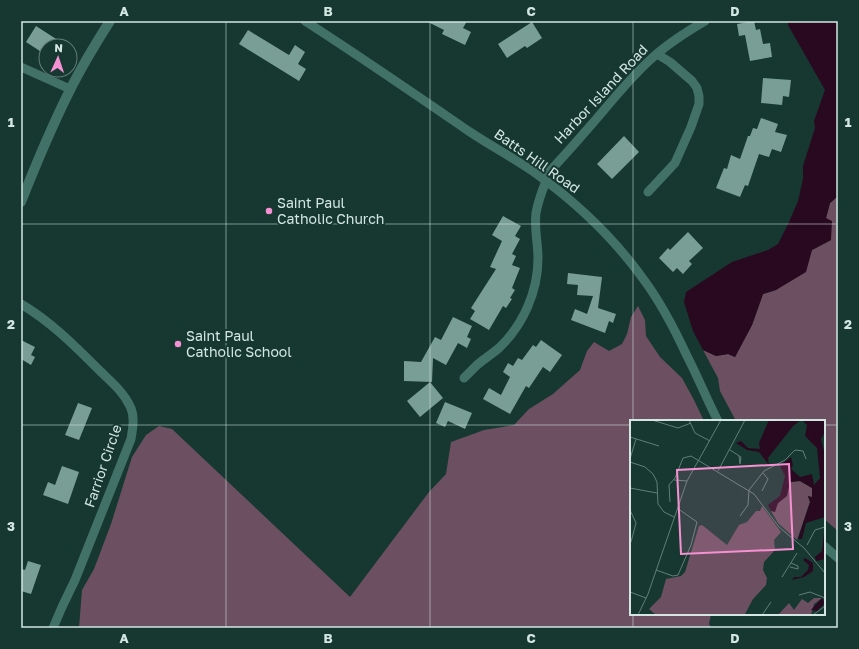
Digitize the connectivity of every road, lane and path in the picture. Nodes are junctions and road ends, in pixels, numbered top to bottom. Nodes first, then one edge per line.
1 (110, 21) edge
2 (705, 21) edge
3 (312, 23) edge
4 (656, 54) junction
5 (21, 67) edge
6 (70, 89) junction
7 (544, 180) junction
8 (648, 192) dead end
9 (21, 202) edge
10 (21, 304) edge
11 (464, 378) dead end
12 (717, 420) edge
13 (825, 547) edge
14 (838, 558) edge
15 (53, 628) edge

1 - 6 street
2 - 4 street, Harbor Island Road
3 - 7 street, Batts Hill Road
4 - 7 street, Harbor Island Road
4 - 8 street
5 - 6 street
6 - 9 street
7 - 11 street
7 - 12 street, Batts Hill Road
10 - 15 street, Farrior Circle
13 - 14 street

